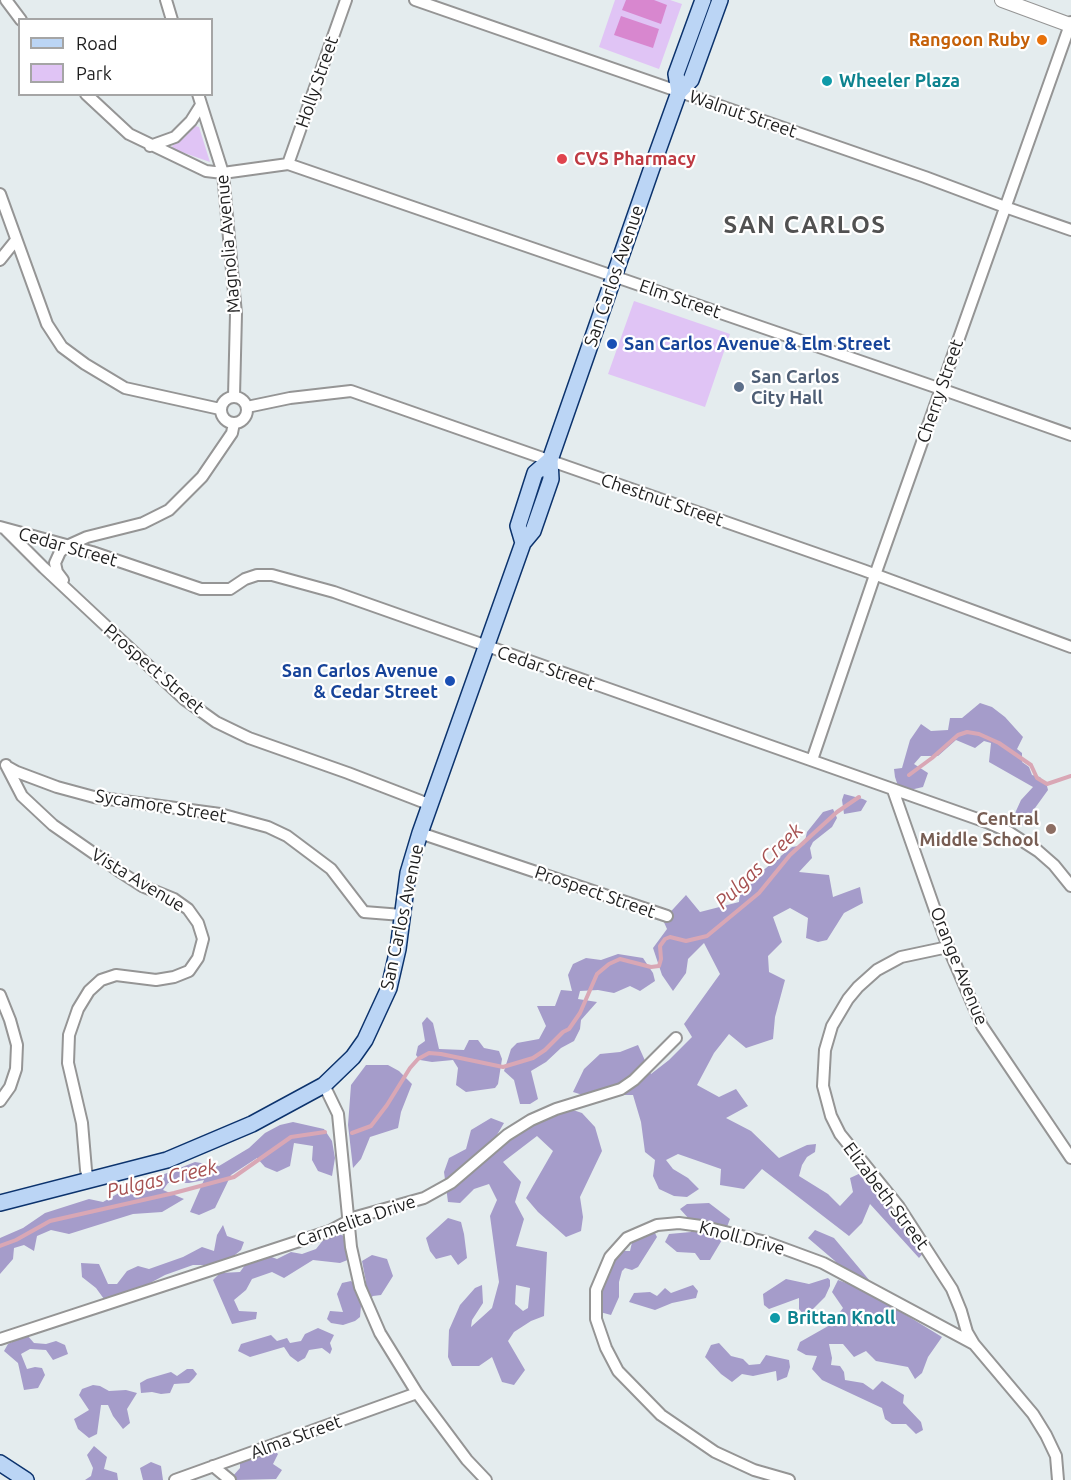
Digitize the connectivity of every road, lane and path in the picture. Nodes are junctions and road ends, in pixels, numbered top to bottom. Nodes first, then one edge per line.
1 (6, 0) edge
2 (166, 0) edge
3 (345, 0) edge
4 (415, 0) edge
5 (703, 0) edge
6 (720, 0) edge
7 (1002, 0) edge
8 (20, 18) edge
9 (171, 18) edge
10 (1071, 23) edge
11 (679, 92) junction
12 (88, 96) edge
13 (199, 100) edge
14 (150, 146) junction
15 (288, 164) junction
16 (223, 172) junction
17 (0, 194) edge
18 (1005, 207) junction
19 (1071, 230) edge
20 (16, 240) junction
21 (0, 260) edge
22 (614, 276) junction
23 (941, 388) junction
24 (234, 396) junction
25 (247, 407) junction
26 (220, 409) junction
27 (234, 423) junction
28 (1071, 435) edge
29 (550, 460) junction
30 (3, 528) edge
31 (67, 546) junction
32 (875, 575) junction
33 (76, 597) junction
34 (486, 647) junction
35 (1071, 647) edge
36 (812, 759) junction
37 (3, 764) edge
38 (893, 790) junction
39 (431, 805) junction
40 (420, 833) junction
41 (1071, 886) edge
42 (402, 915) junction
43 (667, 916) dead end
44 (948, 947) junction
45 (0, 995) edge
46 (676, 1038) dead end
47 (324, 1086) junction
48 (0, 1101) edge
49 (1071, 1158) edge
50 (89, 1181) junction
51 (0, 1203) edge
52 (348, 1221) junction
53 (0, 1339) edge
54 (974, 1344) junction
55 (417, 1393) junction
56 (0, 1463) edge
57 (213, 1466) junction
58 (26, 1480) edge
59 (175, 1480) edge
60 (230, 1480) edge
61 (486, 1480) edge
62 (789, 1480) edge
63 (1058, 1480) edge

1 - 8 street
2 - 9 street
3 - 15 street, Holly Street
4 - 11 street, Walnut Street
5 - 11 main road, San Carlos Avenue
6 - 11 main road, San Carlos Avenue
7 - 10 street
10 - 18 street, Cherry Street
11 - 18 street, Walnut Street
11 - 22 main road, San Carlos Avenue
12 - 14 street, Elm Street
13 - 14 street
13 - 16 street, Magnolia Avenue
14 - 16 street, Elm Street
15 - 16 street, Elm Street
15 - 22 street, Elm Street
16 - 24 street, Magnolia Avenue
17 - 20 street
18 - 19 street, Walnut Street
18 - 23 street, Cherry Street
20 - 21 street
20 - 26 street
22 - 23 street, Elm Street
22 - 29 main road, San Carlos Avenue
23 - 28 street, Elm Street
23 - 32 street, Cherry Street
24 - 25 street
24 - 26 street
25 - 27 street
25 - 29 street, Chestnut Street
26 - 27 street
27 - 31 street
29 - 32 street, Chestnut Street
29 - 34 main road, San Carlos Avenue
30 - 31 street, Cedar Street
30 - 33 street, Prospect Street
31 - 33 street
31 - 34 street, Cedar Street
32 - 35 street, Chestnut Street
32 - 36 street, Cherry Street
33 - 39 street, Prospect Street
34 - 36 street, Cedar Street
34 - 39 main road, San Carlos Avenue
36 - 38 street, Cedar Street
37 - 42 street, Sycamore Street
37 - 50 street, Vista Avenue
38 - 41 street, Cedar Street
38 - 44 street, Orange Avenue
39 - 40 main road, San Carlos Avenue
40 - 42 main road, San Carlos Avenue
40 - 43 street, Prospect Street
42 - 47 main road, San Carlos Avenue
44 - 49 street, Orange Avenue
44 - 54 street, Elizabeth Street
45 - 48 street
46 - 52 street, Carmelita Drive
47 - 50 main road, San Carlos Avenue
47 - 52 street
50 - 51 main road, San Carlos Avenue
52 - 53 street, Carmelita Drive
52 - 55 street
54 - 62 street, Knoll Drive
54 - 63 street, Elizabeth Street
55 - 57 street, Alma Street
55 - 61 street
56 - 58 main road
57 - 59 street, Alma Street
57 - 60 street

